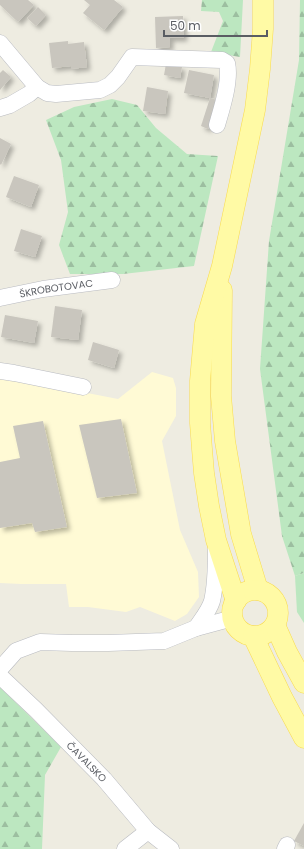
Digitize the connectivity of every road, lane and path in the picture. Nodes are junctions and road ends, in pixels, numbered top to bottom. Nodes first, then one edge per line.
1 (262, 0) edge
2 (0, 43) edge
3 (37, 87) junction
4 (0, 108) edge
5 (217, 125) dead end
6 (222, 266) junction
7 (112, 280) dead end
8 (0, 298) edge
9 (0, 371) edge
10 (84, 387) dead end
11 (216, 540) junction
12 (258, 590) junction
13 (234, 609) junction
14 (275, 625) junction
15 (196, 628) junction
16 (253, 636) junction
17 (0, 669) edge
18 (0, 676) edge
19 (304, 683) edge
20 (304, 738) edge
21 (148, 830) junction
22 (125, 849) edge
23 (170, 849) edge

1 - 6 main road
2 - 3 street
3 - 4 street
3 - 5 street
6 - 11 main road
6 - 12 main road
7 - 8 street, ŠKROBOTOVAC
9 - 10 street
11 - 13 main road
11 - 15 street
12 - 13 main road
12 - 14 main road
13 - 15 street
13 - 16 main road
14 - 16 main road
14 - 19 main road
15 - 17 street
16 - 20 main road
18 - 21 street, ČAVALSKO
21 - 22 street
21 - 23 street, ČAVALSKO

